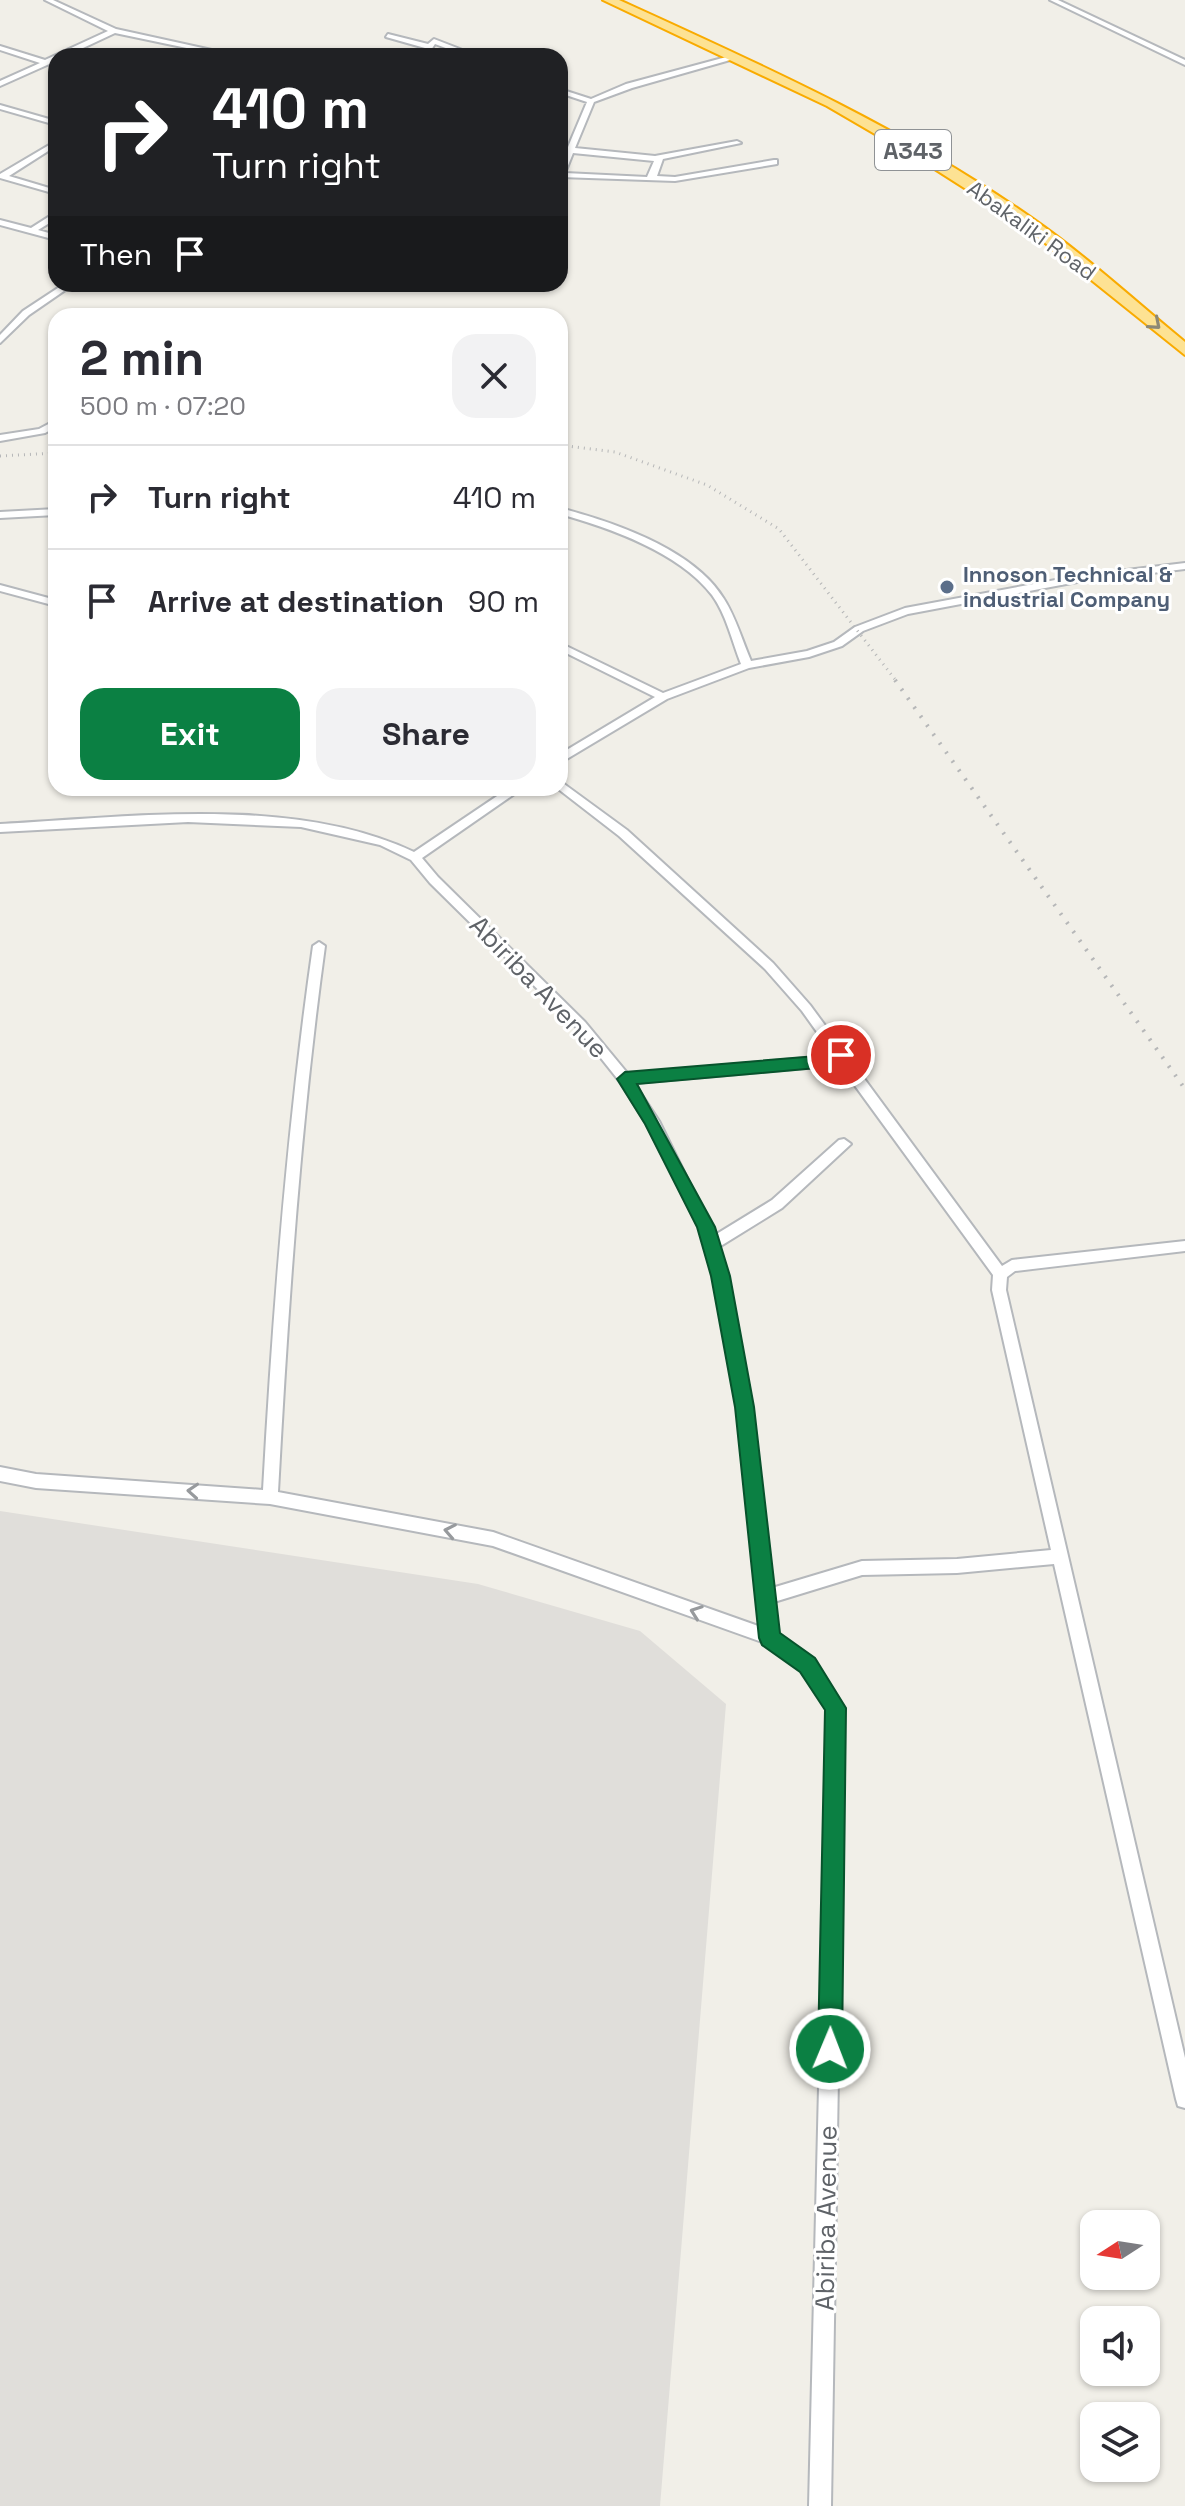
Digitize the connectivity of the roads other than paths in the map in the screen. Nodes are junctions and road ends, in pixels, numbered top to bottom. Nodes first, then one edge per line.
1 (48, 0) edge
2 (609, 0) edge
3 (625, 0) edge
4 (1053, 0) edge
5 (114, 31) junction
6 (388, 36) dead end
7 (427, 46) joint
8 (0, 48) edge
9 (73, 48) edge
10 (196, 48) edge
11 (454, 48) edge
12 (48, 58) edge
13 (733, 58) junction
14 (42, 61) junction
15 (1185, 63) edge
16 (0, 84) edge
17 (568, 94) edge
18 (591, 101) junction
19 (0, 107) edge
20 (48, 121) edge
21 (737, 143) dead end
22 (48, 148) edge
23 (571, 150) junction
24 (568, 156) edge
25 (658, 157) junction
26 (774, 162) dead end
27 (568, 171) edge
28 (2, 176) edge
29 (652, 178) junction
30 (48, 190) edge
31 (48, 221) edge
32 (0, 222) edge
33 (32, 231) junction
34 (48, 236) edge
35 (58, 292) edge
36 (1185, 331) edge
37 (0, 340) edge
38 (1185, 350) edge
39 (48, 428) edge
40 (0, 438) edge
41 (48, 512) edge
42 (568, 513) edge
43 (0, 515) edge
44 (1185, 566) edge
45 (0, 588) edge
46 (48, 601) edge
47 (568, 650) edge
48 (747, 665) junction
49 (663, 697) junction
50 (568, 754) edge
51 (568, 791) edge
52 (505, 796) edge
53 (0, 828) edge
54 (415, 857) junction
55 (319, 946) dead end
56 (841, 1055) junction
57 (625, 1079) junction
58 (844, 1144) dead end
59 (711, 1245) junction
60 (1185, 1246) edge
61 (1000, 1274) junction
62 (0, 1474) edge
63 (270, 1497) junction
64 (1060, 1556) junction
65 (766, 1597) junction
66 (770, 1638) junction
67 (1185, 2099) edge
68 (820, 2506) edge

1 - 5 street
2 - 13 highway, Abakaliki Road / A343
3 - 36 highway, Abakaliki Road / A343
4 - 15 street
5 - 9 street
5 - 10 street
6 - 7 street
7 - 11 street
8 - 14 street
12 - 14 street
13 - 18 street
13 -> 38 highway, Abakaliki Road / A343
14 - 16 street
17 - 18 street
18 - 23 street
19 - 20 street
21 - 25 street
22 - 28 street
23 - 24 street
23 - 25 street
25 - 29 street
26 - 29 street
27 - 29 street
28 - 30 street
31 - 33 street
32 - 33 street
33 - 34 street
35 - 37 street
39 - 40 street
41 - 43 street
42 - 48 street
44 - 48 street
45 - 46 street
47 - 49 street
48 - 49 street
49 - 50 street
51 - 56 street
52 - 54 street
53 - 54 street, Abiriba Avenue
54 - 57 street, Abiriba Avenue
55 - 63 street
56 - 57 street
56 - 61 street
57 - 59 street, Abiriba Avenue
58 - 59 street
59 - 65 street, Abiriba Avenue
60 - 61 street
61 - 64 street
63 -> 62 street
66 -> 63 street
64 - 65 street
64 - 67 street
65 - 66 street, Abiriba Avenue
66 - 68 street, Abiriba Avenue

